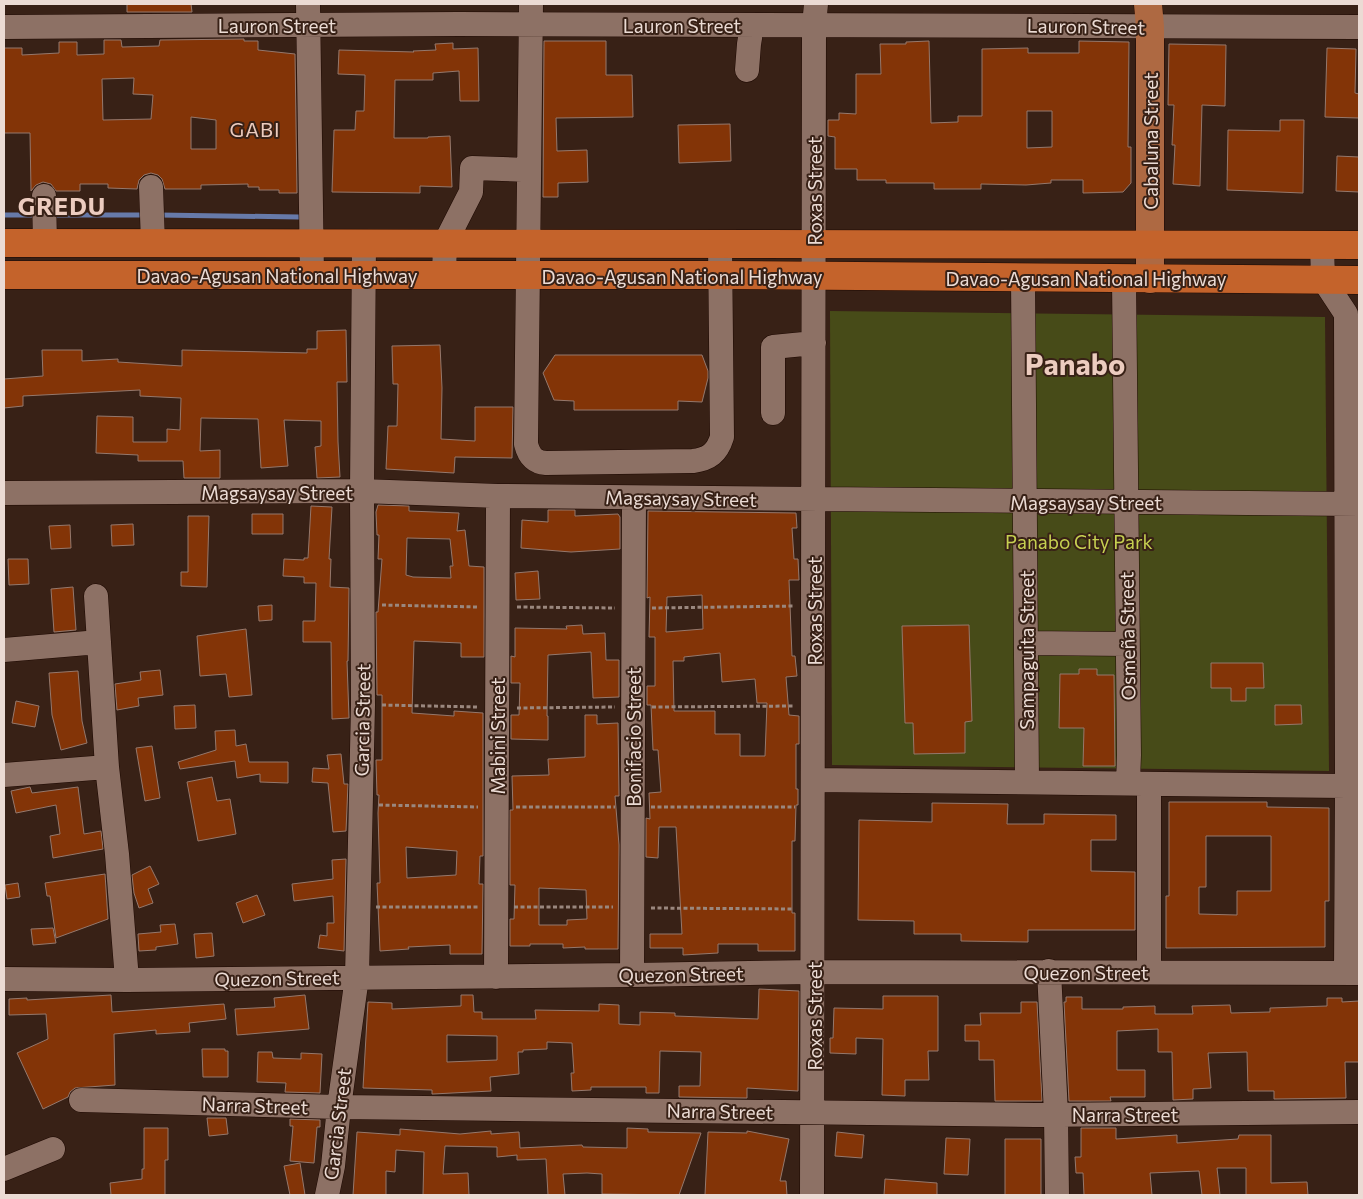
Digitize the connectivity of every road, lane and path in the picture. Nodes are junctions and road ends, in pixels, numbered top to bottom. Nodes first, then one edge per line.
1 (307, 14) edge
2 (531, 14) edge
3 (815, 15) edge
4 (1149, 15) edge
5 (752, 26) junction
6 (4, 27) edge
7 (1359, 27) edge
8 (747, 70) dead end
9 (529, 170) junction
10 (151, 187) dead end
11 (44, 196) dead end
12 (4, 243) edge
13 (39, 243) junction
14 (152, 243) junction
15 (312, 243) junction
16 (364, 243) junction
17 (445, 244) junction
18 (529, 244) junction
19 (720, 244) junction
20 (814, 244) junction
21 (1023, 245) junction
22 (1150, 245) junction
23 (1322, 245) junction
24 (1359, 245) edge
25 (34, 274) junction
26 (4, 275) edge
27 (312, 275) junction
28 (364, 275) junction
29 (444, 275) junction
30 (528, 275) junction
31 (721, 275) junction
32 (814, 276) junction
33 (1024, 278) junction
34 (1137, 279) junction
35 (1323, 280) junction
36 (1359, 280) edge
37 (1353, 314) edge
38 (814, 343) junction
39 (773, 413) dead end
40 (362, 491) junction
41 (4, 494) edge
42 (498, 496) junction
43 (634, 498) junction
44 (814, 500) junction
45 (1025, 502) junction
46 (1126, 502) junction
47 (1353, 504) edge
48 (96, 596) dead end
49 (364, 605) junction
50 (814, 606) junction
51 (498, 607) junction
52 (634, 608) junction
53 (99, 642) junction
54 (1026, 643) junction
55 (1127, 644) junction
56 (4, 650) edge
57 (364, 705) junction
58 (1353, 705) edge
59 (814, 706) junction
60 (633, 707) junction
61 (497, 708) junction
62 (107, 767) junction
63 (4, 775) edge
64 (814, 780) junction
65 (1027, 782) junction
66 (1139, 784) junction
67 (1348, 786) junction
68 (361, 804) junction
69 (497, 807) junction
70 (632, 807) junction
71 (814, 807) junction
72 (1353, 868) edge
73 (358, 907) junction
74 (496, 907) junction
75 (632, 907) junction
76 (814, 909) junction
77 (1049, 971) junction
78 (814, 972) junction
79 (1149, 972) junction
80 (1353, 973) edge
81 (632, 976) junction
82 (357, 977) junction
83 (496, 977) junction
84 (4, 978) edge
85 (127, 980) junction
86 (81, 1100) dead end
87 (339, 1107) junction
88 (813, 1112) junction
89 (1359, 1112) edge
90 (1056, 1114) junction
91 (53, 1149) dead end
92 (4, 1169) edge
93 (327, 1195) edge
94 (812, 1195) edge
95 (1057, 1195) edge

1 - 2 street, Lauron Street
1 - 6 street, Lauron Street
1 - 15 street
2 - 5 street, Lauron Street
2 - 9 street
3 - 4 street, Lauron Street
3 - 5 street, Lauron Street
3 - 20 street, Roxas Street
4 - 7 street, Lauron Street
4 - 22 main road, Cabaluna Street
5 - 8 street
9 - 17 street
9 - 18 street
10 - 14 street
11 - 13 street
12 - 13 highway, Davao-Agusan National Highway
13 - 14 highway, Davao-Agusan National Highway
13 - 25 highway
14 - 15 highway, Davao-Agusan National Highway
15 - 16 highway, Davao-Agusan National Highway
15 - 27 street
16 - 17 highway, Davao-Agusan National Highway
16 - 28 street, Garcia Street
17 - 18 highway, Davao-Agusan National Highway
17 - 29 street
18 - 19 highway, Davao-Agusan National Highway
18 - 30 street
19 - 20 highway, Davao-Agusan National Highway
19 - 31 street
20 - 21 highway, Davao-Agusan National Highway
20 - 32 street, Roxas Street
21 - 22 highway, Davao-Agusan National Highway
21 - 33 highway
22 - 23 highway, Davao-Agusan National Highway
22 - 34 main road, Cabaluna Street
23 - 24 highway, Davao-Agusan National Highway
23 - 35 street
25 - 26 highway, Davao-Agusan National Highway
25 - 27 highway, Davao-Agusan National Highway
27 - 28 highway, Davao-Agusan National Highway
28 - 29 highway, Davao-Agusan National Highway
28 - 40 street, Garcia Street
29 - 30 highway, Davao-Agusan National Highway
30 - 31 highway, Davao-Agusan National Highway
30 - 31 street
31 - 32 highway, Davao-Agusan National Highway
32 - 33 highway, Davao-Agusan National Highway
32 - 38 street, Roxas Street
33 - 34 highway, Davao-Agusan National Highway
33 - 45 street, Sampaguita Street
34 - 35 highway, Davao-Agusan National Highway
34 - 46 street, Osmeña Street
35 - 36 highway, Davao-Agusan National Highway
35 - 37 street
37 - 47 street
38 - 39 street
38 - 44 street, Roxas Street
40 - 41 street, Magsaysay Street
40 - 42 street, Magsaysay Street
40 - 49 street, Garcia Street
42 - 43 street, Magsaysay Street
42 - 51 street, Mabini Street
43 - 44 street, Magsaysay Street
43 - 52 street, Bonifacio Street
44 - 45 street, Magsaysay Street
44 - 50 street, Roxas Street
45 - 46 street, Magsaysay Street
45 - 54 street, Sampaguita Street
46 - 47 street, Magsaysay Street
46 - 55 street, Osmeña Street
47 - 58 street
48 - 53 street
49 - 51 path
49 - 57 street, Garcia Street
50 - 52 path
50 - 59 street, Roxas Street
51 - 52 path
51 - 61 street, Mabini Street
52 - 60 street, Bonifacio Street
53 - 56 street
53 - 62 street
54 - 55 street
54 - 65 street, Sampaguita Street
55 - 66 street, Osmeña Street
57 - 61 path
57 - 68 street, Garcia Street
58 - 67 street
59 - 60 path
59 - 64 street, Roxas Street
60 - 61 path
60 - 70 street, Bonifacio Street
61 - 69 street, Mabini Street
62 - 63 street
62 - 85 street
64 - 65 street
64 - 71 street, Roxas Street
65 - 66 street
66 - 67 street
66 - 79 street, Osmeña Street
67 - 72 street
68 - 69 path
68 - 73 street, Garcia Street
69 - 70 path
69 - 74 street, Mabini Street
70 - 71 path
70 - 75 street, Bonifacio Street
71 - 76 street, Roxas Street
72 - 80 street
73 - 74 path
73 - 82 street, Garcia Street
74 - 75 path
74 - 83 street, Mabini Street
75 - 76 path
75 - 81 street, Bonifacio Street
76 - 78 street, Roxas Street
77 - 78 street, Quezon Street
77 - 79 street, Quezon Street
77 - 90 street
78 - 81 street, Quezon Street
78 - 88 street, Roxas Street
79 - 80 street, Quezon Street
81 - 83 street, Quezon Street
82 - 83 street, Quezon Street
82 - 85 street, Quezon Street
82 - 87 street, Garcia Street
84 - 85 street, Quezon Street
86 - 87 street, Narra Street
87 - 88 street, Narra Street
87 - 93 street, Garcia Street
88 - 90 street, Narra Street
88 - 94 street, Roxas Street
89 - 90 street, Narra Street
90 - 95 street
91 - 92 street

